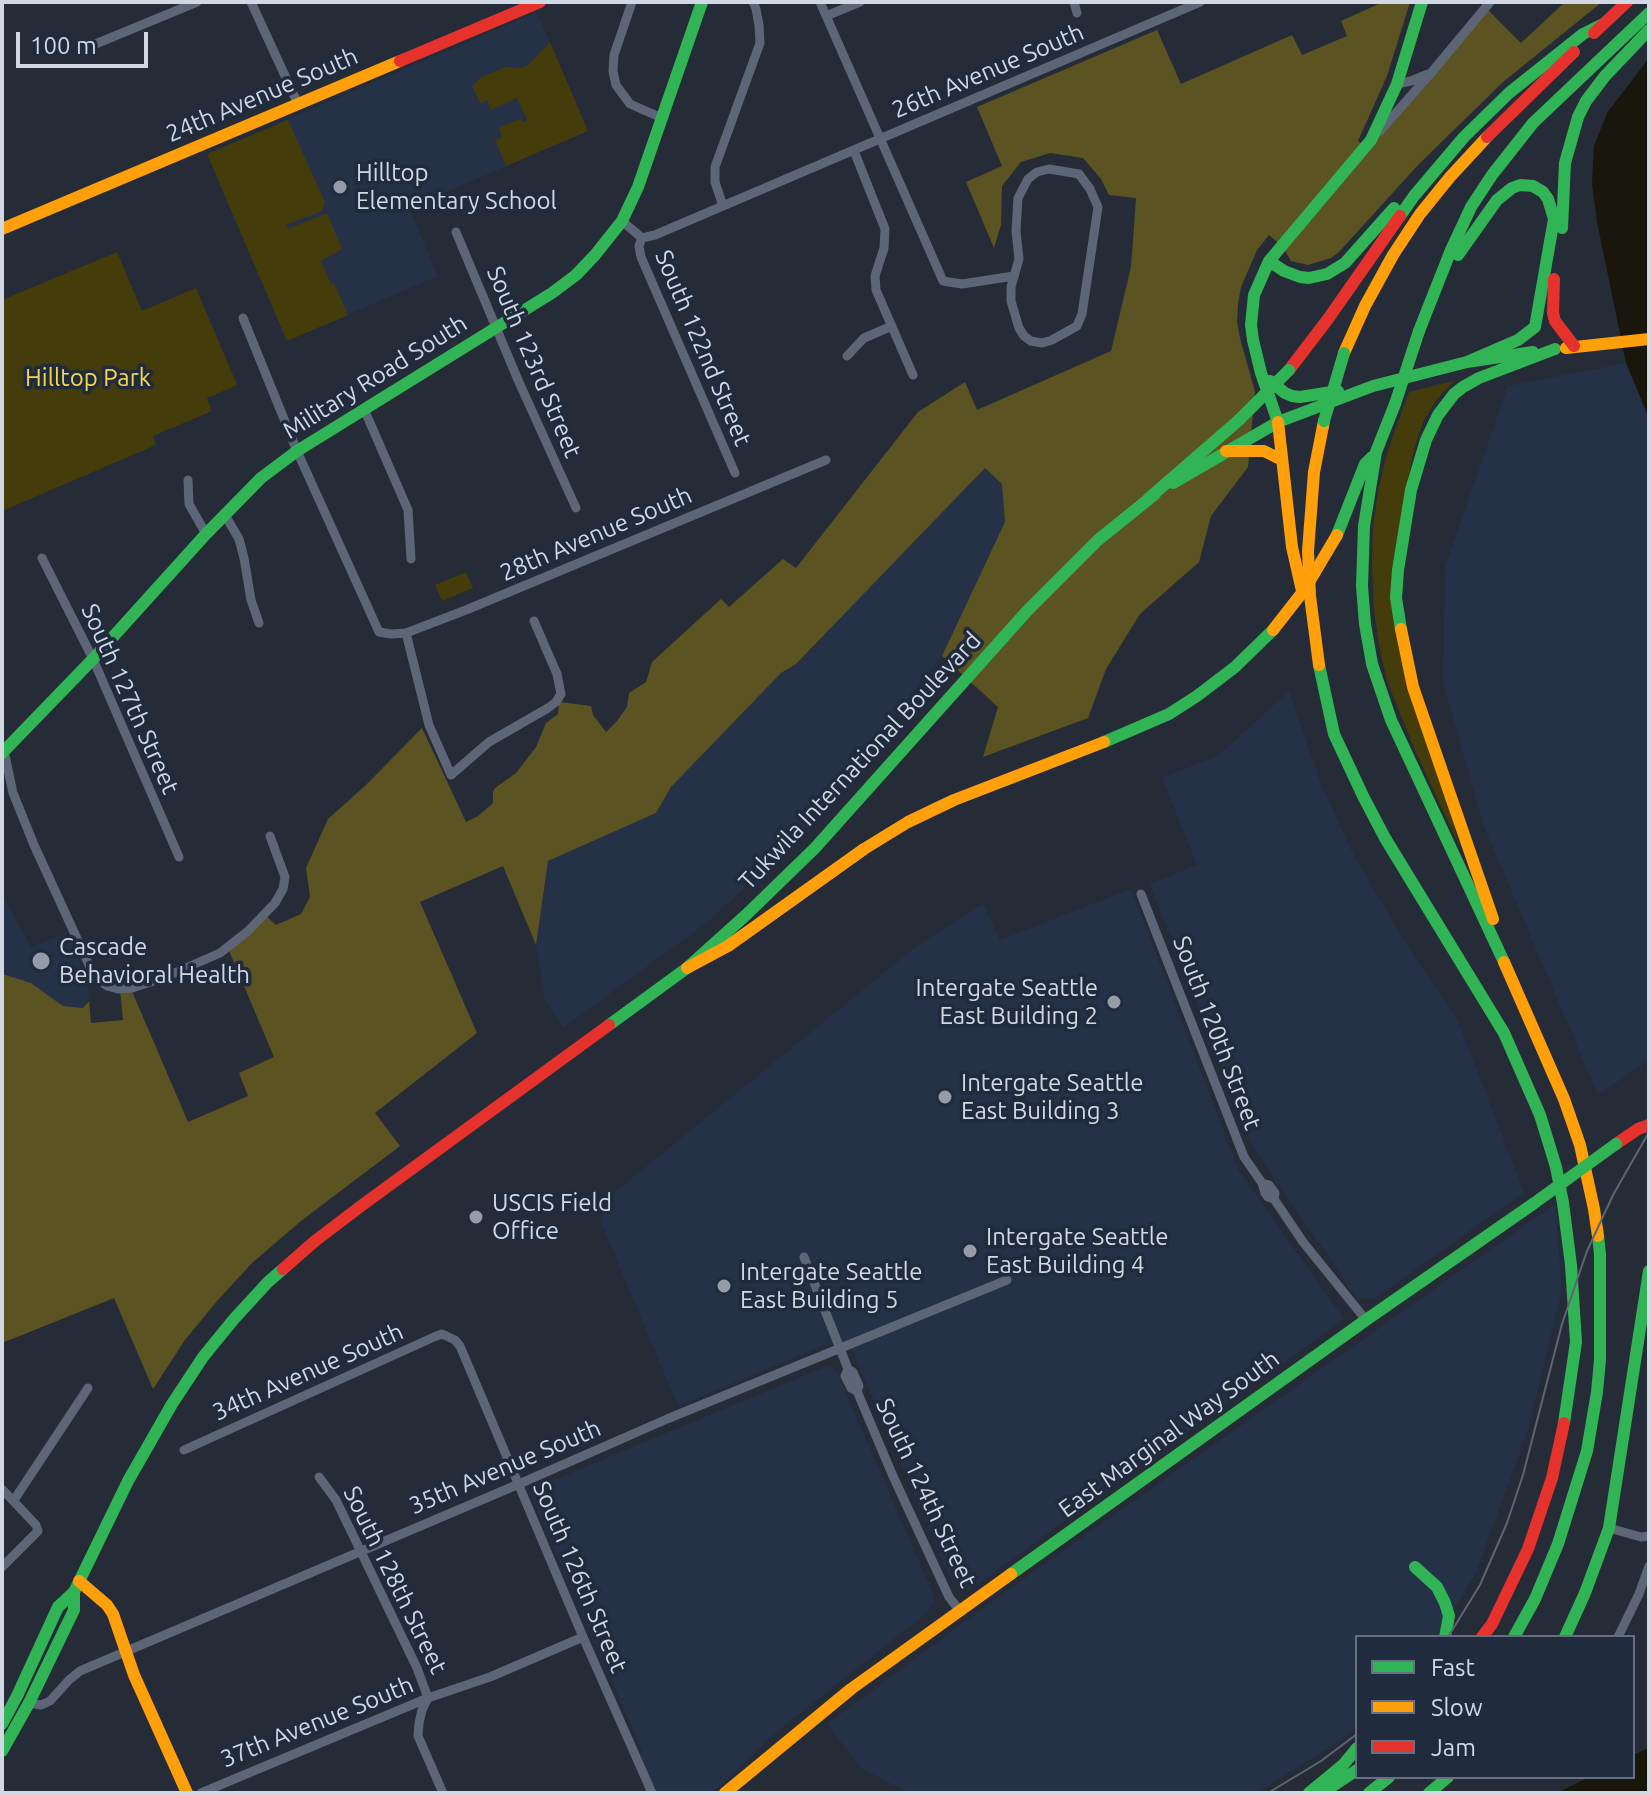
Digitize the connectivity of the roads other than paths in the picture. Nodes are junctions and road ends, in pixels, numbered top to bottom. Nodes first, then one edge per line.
1 (197, 2) edge
2 (251, 2) edge
3 (540, 2) edge
4 (632, 2) edge
5 (702, 2) edge
6 (753, 2) edge
7 (820, 2) edge
8 (860, 2) edge
9 (1200, 2) edge
10 (1422, 2) edge
11 (1490, 2) edge
12 (1627, 2) edge
13 (1648, 15) edge
14 (826, 16) junction
15 (1601, 25) junction
16 (1649, 30) edge
17 (81, 50) dead end
18 (1431, 73) junction
19 (1397, 84) junction
20 (298, 104) junction
21 (662, 118) junction
22 (880, 140) junction
23 (1371, 140) junction
24 (854, 151) junction
25 (1421, 187) junction
26 (723, 206) junction
27 (622, 221) junction
28 (2, 229) edge
29 (456, 232) dead end
30 (642, 238) junction
31 (1269, 261) junction
32 (1014, 276) junction
33 (1436, 290) junction
34 (243, 318) dead end
35 (497, 326) junction
36 (892, 326) junction
37 (1649, 339) edge
38 (1574, 346) junction
39 (1555, 349) junction
40 (847, 356) dead end
41 (1467, 362) junction
42 (1261, 373) junction
43 (913, 375) dead end
44 (1373, 386) junction
45 (364, 409) junction
46 (1278, 422) junction
47 (297, 451) junction
48 (1226, 451) junction
49 (1376, 452) junction
50 (826, 460) dead end
51 (1282, 460) junction
52 (735, 473) dead end
53 (188, 480) dead end
54 (1148, 499) junction
55 (576, 508) dead end
56 (225, 515) junction
57 (206, 534) junction
58 (42, 558) dead end
59 (411, 559) dead end
60 (534, 621) dead end
61 (259, 623) dead end
62 (406, 633) junction
63 (93, 659) junction
64 (1319, 667) junction
65 (3, 750) edge
66 (270, 836) dead end
67 (179, 857) dead end
68 (1141, 894) dead end
69 (687, 968) junction
70 (1510, 974) junction
71 (1649, 1125) edge
72 (804, 1257) dead end
73 (1649, 1271) edge
74 (1007, 1280) dead end
75 (1366, 1320) junction
76 (449, 1335) joint
77 (840, 1349) junction
78 (88, 1388) dead end
79 (184, 1450) dead end
80 (319, 1477) dead end
81 (519, 1484) junction
82 (2, 1489) edge
83 (14, 1500) junction
84 (1609, 1528) junction
85 (1649, 1536) edge
86 (361, 1551) junction
87 (1649, 1566) edge
88 (2, 1567) edge
89 (1415, 1567) dead end
90 (76, 1587) junction
91 (960, 1611) junction
92 (1445, 1635) edge
93 (1484, 1635) edge
94 (1515, 1635) edge
95 (1566, 1635) edge
96 (1619, 1635) edge
97 (583, 1637) junction
98 (126, 1652) junction
99 (428, 1698) junction
100 (29, 1703) junction
101 (2, 1724) edge
102 (1355, 1750) edge
103 (2, 1751) edge
104 (1355, 1771) edge
105 (1386, 1779) edge
106 (1446, 1779) edge
107 (187, 1793) edge
108 (201, 1793) edge
109 (443, 1793) edge
110 (652, 1793) edge
111 (725, 1793) edge
112 (1309, 1793) edge
113 (1323, 1793) edge
114 (1369, 1793) edge
115 (1429, 1793) edge

1 - 17 street
2 - 20 street
3 - 20 main road, 24th Avenue South
4 - 21 street
5 - 21 main road, Military Road South
6 - 26 street
7 - 14 street
8 - 14 street
9 - 22 street, 26th Avenue South
10 - 19 main road
11 - 18 street
12 - 15 main road
13 - 33 main road
14 - 22 street
15 - 25 main road
15 - 64 main road, bridge
16 - 38 main road
18 - 19 street
18 - 23 street
19 - 23 main road
20 - 28 main road, 24th Avenue South
21 - 27 main road, Military Road South
22 - 24 street, 26th Avenue South
22 - 32 street, 26th Avenue South
23 - 31 main road
24 - 26 street, 26th Avenue South
24 - 36 street
25 - 31 main road
25 - 54 main road, bridge
26 - 30 street, 26th Avenue South
27 - 30 street
27 - 35 main road, Military Road South
29 - 35 street, South 123rd Street
30 - 52 street, South 122nd Street
31 - 42 main road
32 - 32 street
33 - 41 main road
33 - 49 main road, bridge
34 - 47 street
35 - 45 main road, Military Road South
35 - 55 street, South 123rd Street
36 - 40 street
36 - 43 street
37 - 38 main road, Tukwila International Boulevard
38 - 39 main road, Tukwila International Boulevard
39 - 41 main road, Tukwila International Boulevard
39 - 70 main road
41 - 44 main road, Tukwila International Boulevard
42 - 44 main road
42 - 46 main road
44 - 46 main road, Tukwila International Boulevard
45 - 47 main road, Military Road South
45 - 59 street
46 - 48 main road, Tukwila International Boulevard
46 - 51 main road
47 - 56 main road, Military Road South
47 - 62 street, 28th Avenue South
48 - 51 main road
48 - 54 main road, Tukwila International Boulevard
49 - 69 main road, bridge
49 - 70 main road
50 - 62 street, 28th Avenue South
51 - 64 main road
53 - 57 street
54 - 69 main road, Tukwila International Boulevard
56 - 57 main road, Military Road South
56 - 61 street
57 - 63 main road, Military Road South
58 - 63 street, South 127th Street
60 - 62 street
63 - 65 main road, Military Road South
63 - 67 street, South 127th Street
64 - 93 main road
65 - 66 street
68 - 75 street, South 120th Street
69 - 90 main road, Tukwila International Boulevard
70 - 94 main road
71 - 75 main road, East Marginal Way South, bridge
72 - 77 street, South 124th Street
73 - 84 main road
74 - 77 street, 35th Avenue South
75 - 91 main road, East Marginal Way South
76 - 79 street, 34th Avenue South
76 - 81 street, South 126th Street
77 - 81 street, 35th Avenue South
77 - 91 street, South 124th Street
78 - 83 street
80 - 86 street, South 128th Street
81 - 86 street, 35th Avenue South
81 - 97 street, South 126th Street
82 - 83 street
83 - 88 street
84 - 85 street
84 - 95 main road
86 - 98 street, 35th Avenue South
86 - 99 street, South 128th Street
87 - 96 street
89 - 92 main road
90 - 98 main road
90 - 100 main road, Tukwila International Boulevard
90 - 101 main road, Tukwila International Boulevard
91 - 111 main road, East Marginal Way South
97 - 99 street, 37th Avenue South
97 - 110 street, South 126th Street
98 - 100 street, 35th Avenue South
98 - 107 main road
99 - 108 street, 37th Avenue South
99 - 109 street, South 128th Street
100 - 103 main road, Tukwila International Boulevard
102 - 112 main road
104 - 113 main road
105 - 114 main road
106 - 115 main road

